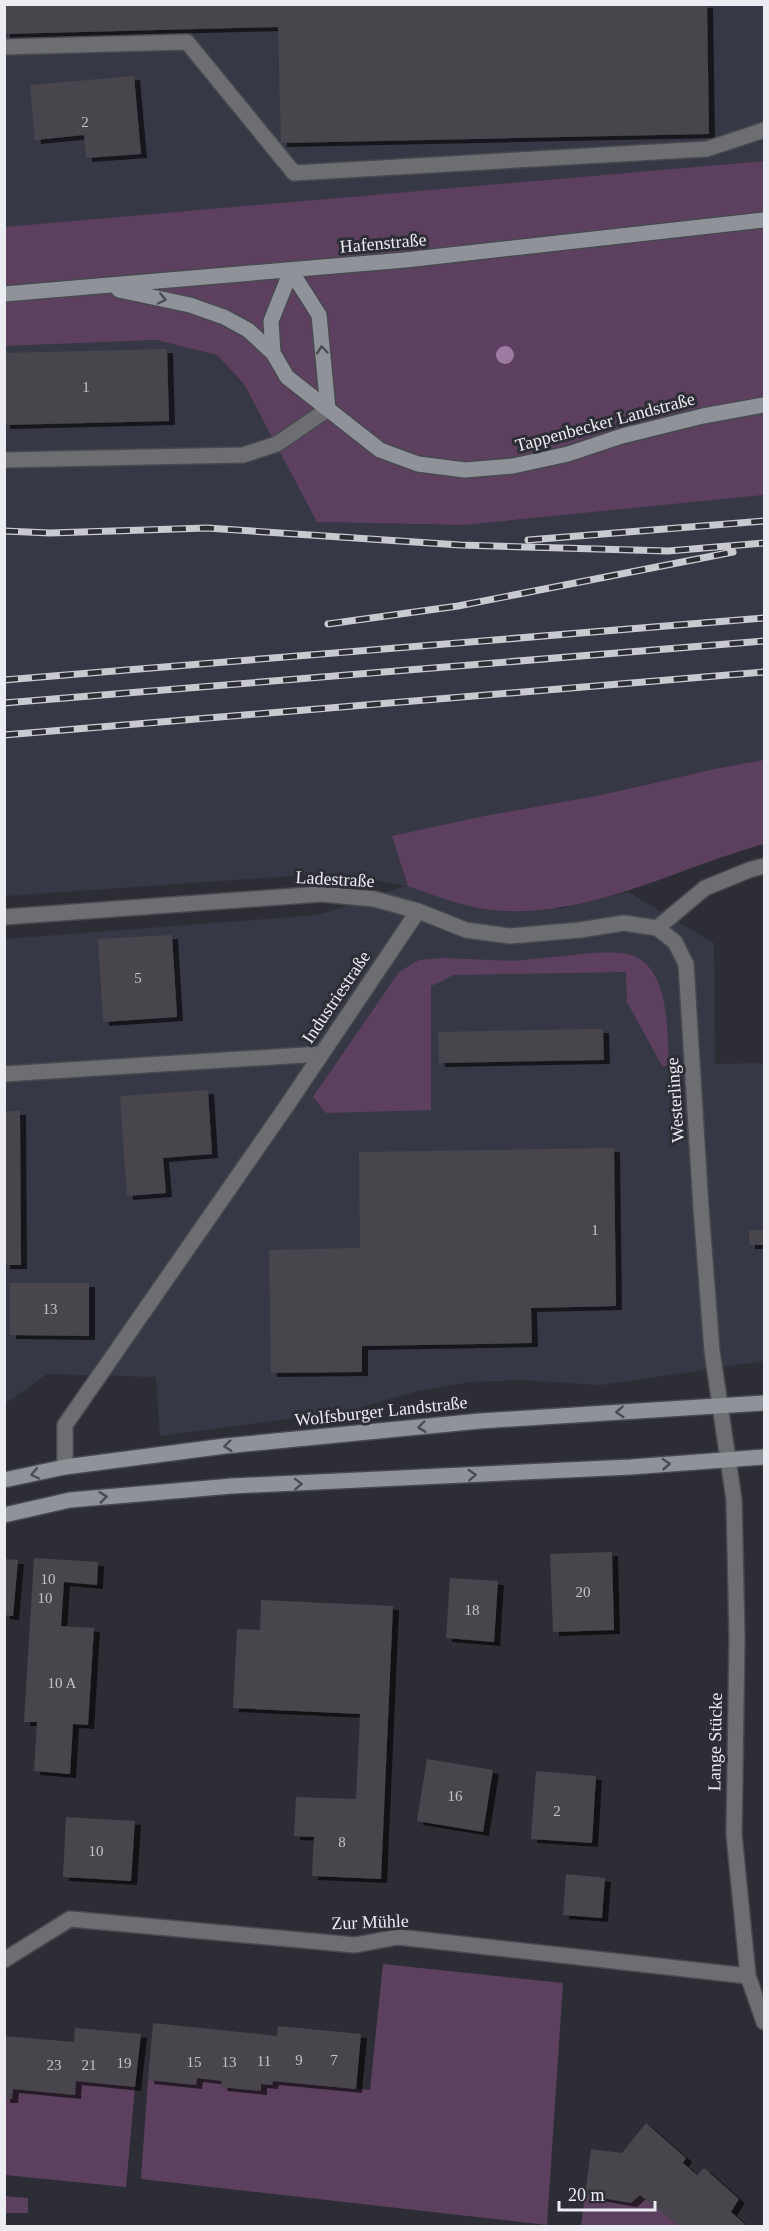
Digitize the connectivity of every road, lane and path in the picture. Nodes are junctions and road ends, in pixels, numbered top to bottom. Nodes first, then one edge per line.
1 (4, 47) edge
2 (765, 130) edge
3 (765, 220) edge
4 (291, 271) junction
5 (104, 287) junction
6 (4, 294) edge
7 (273, 353) junction
8 (765, 405) edge
9 (328, 409) junction
10 (4, 460) edge
11 (765, 867) edge
12 (418, 911) junction
13 (4, 917) edge
14 (657, 928) junction
15 (321, 1054) junction
16 (4, 1074) edge
17 (765, 1403) edge
18 (720, 1406) junction
19 (765, 1457) edge
20 (728, 1460) junction
21 (65, 1467) junction
22 (4, 1480) edge
23 (4, 1515) edge
24 (4, 1960) edge
25 (748, 1976) junction
26 (765, 2022) edge

1 - 2 street
3 - 4 street, Hafenstraße
4 - 5 street, Hafenstraße
4 - 7 street, Tappenbecker Landstraße
9 -> 4 street
5 - 6 street, Hafenstraße
5 -> 7 street, Tappenbecker Landstraße
7 - 9 street, Tappenbecker Landstraße
8 - 9 street, Tappenbecker Landstraße
9 - 10 street
11 - 14 street
12 - 13 street, Ladestraße
12 - 14 street, Ladestraße
12 - 15 street, Industriestraße
14 - 18 street, Westerlinge
15 - 16 street
15 - 21 street, Industriestraße
17 - 18 street, Wolfsburger Landstraße
18 - 20 street, Westerlinge
18 -> 21 street, Wolfsburger Landstraße
19 - 20 street
23 -> 20 street
20 - 25 street, Lange Stücke
21 -> 22 street, Wolfsburger Landstraße
24 - 25 street, Zur Mühle
25 - 26 street, Lange Stücke

